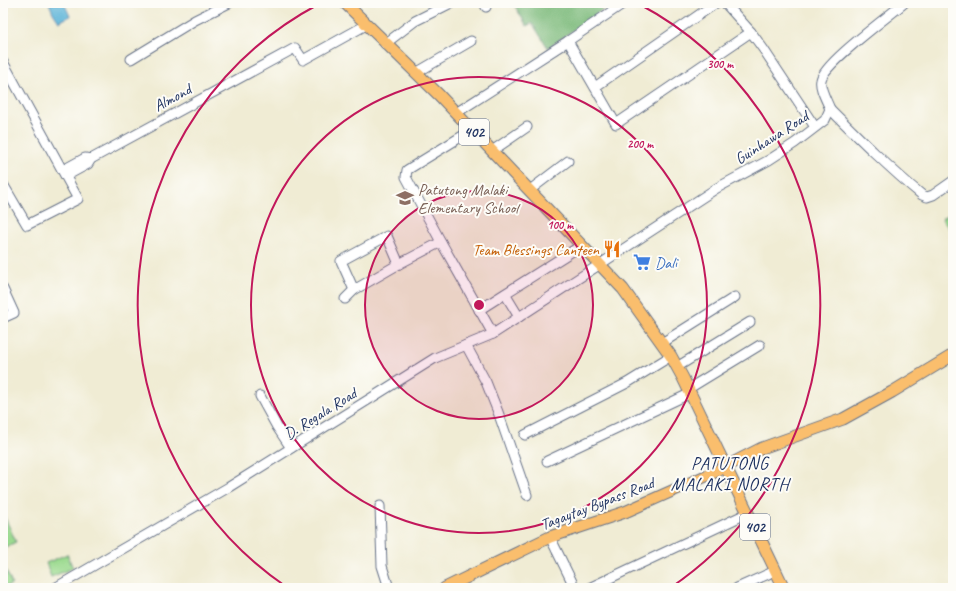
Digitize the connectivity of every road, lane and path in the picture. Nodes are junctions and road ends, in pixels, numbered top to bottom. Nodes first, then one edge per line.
1 (229, 3) edge
2 (345, 3) edge
3 (451, 3) edge
4 (624, 3) edge
5 (716, 3) edge
6 (725, 3) edge
7 (904, 3) edge
8 (366, 24) junction
9 (751, 32) junction
10 (471, 41) dead end
11 (568, 41) junction
12 (385, 44) junction
13 (131, 59) dead end
14 (3, 62) edge
15 (416, 73) junction
16 (595, 87) junction
17 (830, 109) junction
18 (456, 113) junction
19 (527, 127) dead end
20 (815, 127) junction
21 (472, 130) junction
22 (492, 151) junction
23 (568, 161) dead end
24 (64, 173) junction
25 (953, 181) edge
26 (3, 184) edge
27 (530, 190) junction
28 (7, 200) edge
29 (441, 242) junction
30 (582, 245) junction
31 (399, 264) junction
32 (600, 265) junction
33 (3, 289) edge
34 (354, 290) junction
35 (505, 294) junction
36 (735, 297) dead end
37 (345, 299) dead end
38 (479, 310) junction
39 (520, 317) junction
40 (3, 318) edge
41 (750, 322) dead end
42 (493, 334) junction
43 (662, 343) junction
44 (760, 344) dead end
45 (466, 345) junction
46 (953, 354) edge
47 (671, 356) junction
48 (677, 367) junction
49 (689, 391) junction
50 (260, 396) dead end
51 (526, 435) dead end
52 (291, 448) junction
53 (547, 461) dead end
54 (726, 466) junction
55 (527, 495) dead end
56 (380, 506) dead end
57 (748, 513) junction
58 (550, 537) junction
59 (776, 571) junction
60 (55, 588) edge
61 (389, 588) edge
62 (445, 588) edge
63 (575, 588) edge
64 (589, 588) edge
65 (737, 588) edge
66 (784, 588) edge

1 - 13 street
2 - 8 main road, 402
3 - 12 street
4 - 11 street
5 - 16 street
6 - 9 street
7 - 17 street, Guinhawa Road
8 - 12 main road, 402
8 - 24 street, Almond
9 - 16 street
9 - 20 street
10 - 15 street
11 - 16 street
11 - 18 street
12 - 15 main road, 402
14 - 24 street
15 - 18 main road, 402
17 - 20 street, Guinhawa Road
17 - 25 street
18 - 21 main road, 402
19 - 22 street
20 - 32 street, Guinhawa Road
21 - 22 main road, 402
21 - 29 street
22 - 27 main road, 402
23 - 27 street
24 - 28 street
26 - 28 street
27 - 30 main road, 402
29 - 31 street
29 - 38 street
30 - 32 main road, 402
30 - 35 street
31 - 34 street
31 - 34 street
32 - 39 street, D. Regala Road
32 - 43 main road, 402
33 - 40 street
34 - 37 street
35 - 38 street
35 - 39 street
36 - 43 street
38 - 42 street
39 - 42 street, D. Regala Road
41 - 48 street
42 - 45 street, D. Regala Road
43 - 47 main road, 402
44 - 49 street
45 - 52 street, D. Regala Road
45 - 55 street
46 - 54 main road, Tagaytay Bypass Road
47 - 48 main road, 402
47 - 51 street
48 - 49 main road, 402
49 - 53 street
49 - 54 main road, 402
50 - 52 street
52 - 60 street, D. Regala Road
54 - 57 main road, 402
54 - 58 main road, Tagaytay Bypass Road
56 - 61 street
57 - 59 main road, 402
57 - 64 street
58 - 62 main road, Tagaytay Bypass Road
58 - 63 street
59 - 65 street
59 - 66 main road, 402

